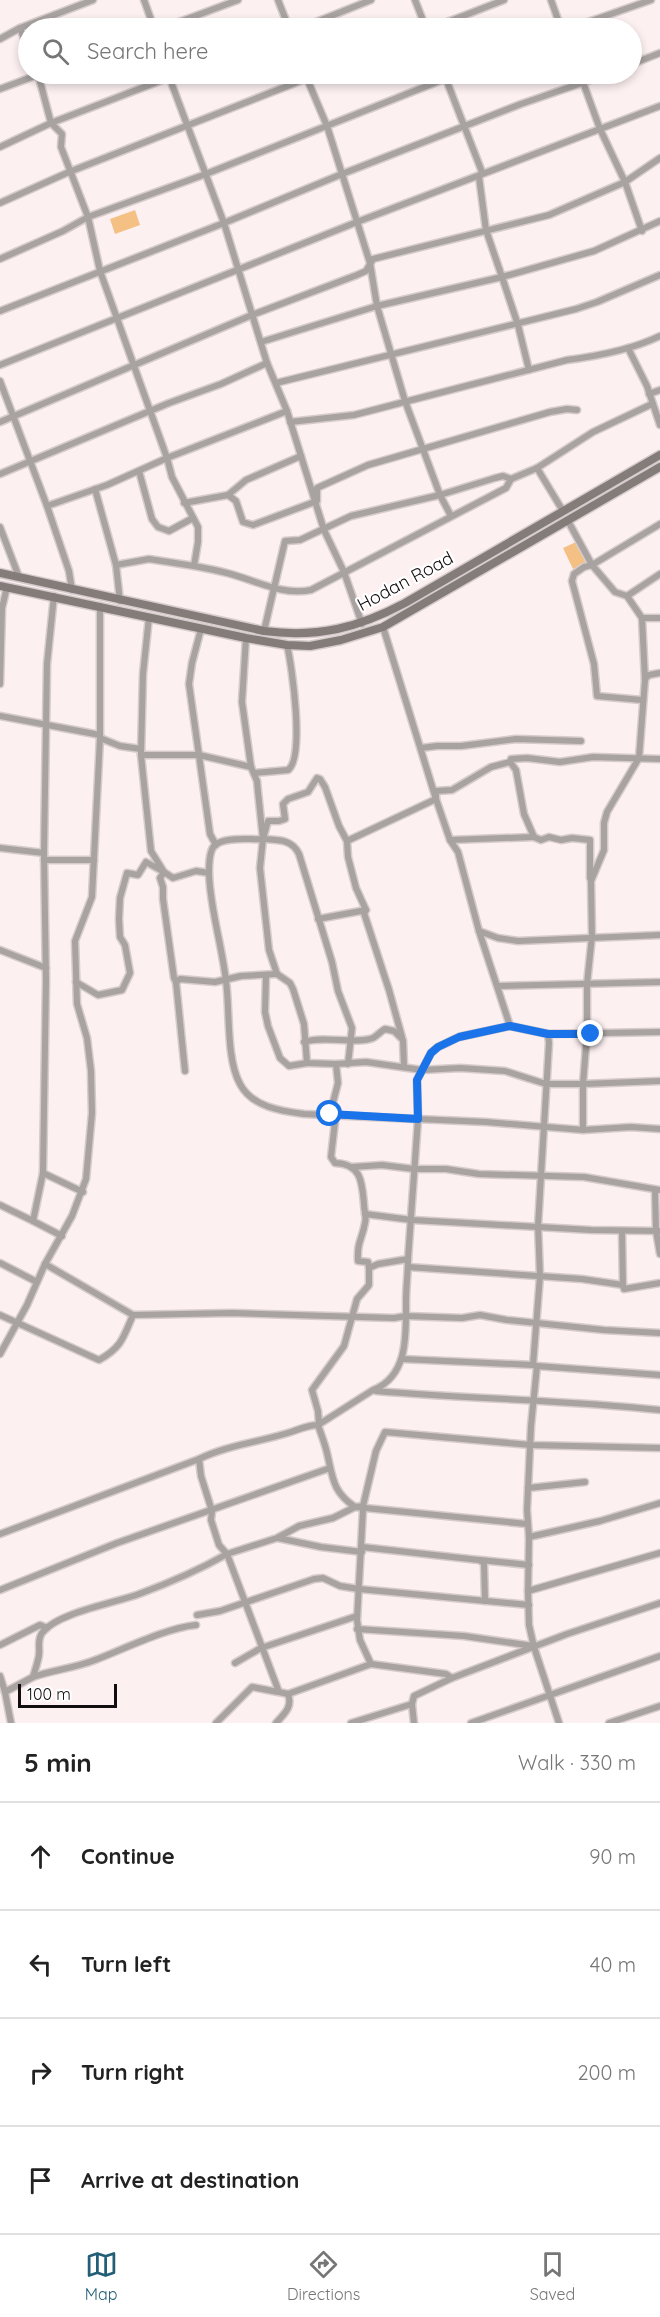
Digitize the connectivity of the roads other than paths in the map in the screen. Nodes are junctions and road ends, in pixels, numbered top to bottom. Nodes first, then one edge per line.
1 (93, 0) edge
2 (144, 0) edge
3 (238, 0) edge
4 (278, 0) edge
5 (371, 0) edge
6 (415, 0) edge
7 (504, 0) edge
8 (551, 0) edge
9 (651, 0) edge
10 (46, 18) edge
11 (150, 18) edge
12 (190, 18) edge
13 (285, 18) edge
14 (326, 18) edge
15 (422, 18) edge
16 (458, 18) edge
17 (557, 18) edge
18 (600, 18) edge
19 (18, 29) edge
20 (0, 39) edge
21 (660, 53) edge
22 (642, 60) edge
23 (18, 82) edge
24 (41, 84) edge
25 (147, 84) edge
26 (172, 84) edge
27 (287, 84) edge
28 (309, 84) edge
29 (426, 84) edge
30 (448, 84) edge
31 (581, 84) edge
32 (584, 84) edge
33 (0, 89) edge
34 (660, 106) edge
35 (51, 123) junction
36 (187, 126) junction
37 (327, 126) junction
38 (466, 128) junction
39 (600, 129) junction
40 (0, 147) edge
41 (660, 158) edge
42 (69, 172) junction
43 (206, 174) junction
44 (342, 174) junction
45 (479, 177) junction
46 (625, 182) junction
47 (0, 203) edge
48 (88, 217) junction
49 (660, 221) edge
50 (357, 222) junction
51 (224, 223) junction
52 (486, 230) junction
53 (642, 231) junction
54 (0, 259) edge
55 (370, 263) junction
56 (239, 270) junction
57 (100, 271) junction
58 (660, 274) edge
59 (502, 277) junction
60 (376, 306) junction
61 (0, 311) edge
62 (252, 315) junction
63 (116, 317) junction
64 (518, 325) junction
65 (660, 336) edge
66 (261, 342) junction
67 (628, 348) junction
68 (391, 356) junction
69 (267, 363) junction
70 (0, 365) edge
71 (134, 365) junction
72 (530, 370) junction
73 (0, 381) edge
74 (276, 383) junction
75 (660, 390) edge
76 (650, 394) junction
77 (405, 401) junction
78 (652, 404) junction
79 (577, 410) dead end
80 (149, 411) junction
81 (287, 411) junction
82 (12, 417) junction
83 (0, 422) edge
84 (290, 422) junction
85 (660, 424) edge
86 (424, 449) junction
87 (660, 454) edge
88 (301, 456) junction
89 (167, 458) junction
90 (30, 461) junction
91 (660, 467) edge
92 (537, 468) junction
93 (139, 471) junction
94 (0, 474) edge
95 (511, 479) junction
96 (94, 489) junction
97 (228, 495) junction
98 (440, 495) junction
99 (316, 501) junction
100 (184, 503) junction
101 (47, 506) junction
102 (563, 511) junction
103 (451, 516) junction
104 (193, 518) junction
105 (568, 521) junction
106 (660, 524) edge
107 (0, 527) edge
108 (324, 530) junction
109 (116, 565) junction
110 (592, 565) junction
111 (194, 566) junction
112 (344, 572) junction
113 (0, 573) edge
114 (660, 573) edge
115 (20, 578) junction
116 (4, 586) edge
117 (273, 588) junction
118 (72, 591) junction
119 (54, 596) junction
120 (627, 596) junction
121 (120, 601) junction
122 (100, 606) junction
123 (149, 617) junction
124 (642, 618) junction
125 (660, 618) edge
126 (362, 624) junction
127 (383, 627) junction
128 (201, 629) junction
129 (264, 632) junction
130 (246, 638) junction
131 (287, 645) junction
132 (660, 673) edge
133 (645, 680) junction
134 (0, 684) edge
135 (642, 700) junction
136 (0, 716) edge
137 (46, 726) junction
138 (100, 736) junction
139 (581, 741) dead end
140 (421, 748) junction
141 (141, 752) junction
142 (199, 755) junction
143 (639, 758) junction
144 (660, 759) edge
145 (510, 762) junction
146 (253, 770) junction
147 (436, 799) junction
148 (534, 837) junction
149 (263, 839) junction
150 (450, 840) junction
151 (347, 841) junction
152 (216, 844) junction
153 (0, 848) edge
154 (44, 856) junction
155 (94, 860) junction
156 (164, 872) junction
157 (209, 873) junction
158 (590, 884) junction
159 (366, 910) junction
160 (318, 919) junction
161 (479, 931) junction
162 (660, 934) edge
163 (592, 936) junction
164 (0, 950) edge
165 (46, 968) junction
166 (278, 974) junction
167 (266, 976) junction
168 (226, 980) junction
169 (76, 982) junction
170 (177, 982) junction
171 (660, 982) edge
172 (587, 984) junction
173 (499, 986) junction
174 (510, 1026) junction
175 (660, 1032) edge
176 (548, 1034) junction
177 (587, 1034) junction
178 (402, 1037) junction
179 (352, 1040) junction
180 (304, 1042) junction
181 (307, 1063) junction
182 (336, 1064) junction
183 (348, 1064) junction
184 (404, 1066) junction
185 (422, 1070) junction
186 (185, 1071) dead end
187 (660, 1081) edge
188 (546, 1084) junction
189 (583, 1084) junction
190 (330, 1114) junction
191 (418, 1119) junction
192 (544, 1126) junction
193 (660, 1129) edge
194 (583, 1130) junction
195 (352, 1167) junction
196 (414, 1169) junction
197 (43, 1173) junction
198 (542, 1176) junction
199 (658, 1190) edge
200 (83, 1192) junction
201 (0, 1205) edge
202 (365, 1214) junction
203 (412, 1220) junction
204 (33, 1221) junction
205 (538, 1226) junction
206 (622, 1231) junction
207 (658, 1231) edge
208 (62, 1236) junction
209 (660, 1254) edge
210 (408, 1259) junction
211 (0, 1263) edge
212 (45, 1264) junction
213 (408, 1267) junction
214 (369, 1268) junction
215 (540, 1276) junction
216 (37, 1282) junction
217 (660, 1283) edge
218 (623, 1285) junction
219 (0, 1315) edge
220 (133, 1315) junction
221 (353, 1316) junction
222 (406, 1316) junction
223 (18, 1323) junction
224 (536, 1323) junction
225 (660, 1333) edge
226 (0, 1354) edge
227 (402, 1359) junction
228 (535, 1366) junction
229 (660, 1375) edge
230 (373, 1390) junction
231 (534, 1402) junction
232 (660, 1410) edge
233 (319, 1425) junction
234 (531, 1444) junction
235 (660, 1448) edge
236 (199, 1459) junction
237 (330, 1468) junction
238 (585, 1482) dead end
239 (528, 1488) junction
240 (660, 1503) edge
241 (355, 1507) junction
242 (363, 1510) junction
243 (213, 1511) junction
244 (527, 1524) junction
245 (0, 1534) edge
246 (529, 1537) junction
247 (277, 1538) junction
248 (362, 1550) junction
249 (660, 1553) edge
250 (227, 1554) junction
251 (479, 1560) junction
252 (529, 1564) junction
253 (358, 1589) junction
254 (0, 1590) edge
255 (528, 1591) junction
256 (485, 1601) junction
257 (244, 1602) junction
258 (660, 1603) edge
259 (529, 1605) junction
260 (197, 1615) dead end
261 (357, 1616) junction
262 (196, 1625) dead end
263 (47, 1628) junction
264 (357, 1629) junction
265 (0, 1645) edge
266 (534, 1647) junction
267 (261, 1648) junction
268 (660, 1656) edge
269 (235, 1663) dead end
270 (371, 1665) junction
271 (0, 1676) edge
272 (33, 1677) junction
273 (452, 1678) junction
274 (5, 1692) junction
275 (279, 1692) junction
276 (288, 1694) junction
277 (550, 1694) junction
278 (412, 1704) junction
279 (660, 1706) edge
280 (11, 1723) edge
281 (216, 1723) edge
282 (276, 1723) edge
283 (351, 1723) edge
284 (414, 1723) edge
285 (471, 1723) edge
286 (559, 1723) edge
287 (609, 1723) edge

1 - 10 street
2 - 11 street
3 - 12 street
4 - 13 street
5 - 14 street
6 - 15 street
7 - 16 street
8 - 17 street
9 - 18 street
19 - 20 street
21 - 22 street
23 - 33 street
24 - 35 street
25 - 35 street
26 - 36 street
27 - 36 street
28 - 37 street
29 - 37 street
30 - 38 street
31 - 38 street
32 - 39 street
34 - 39 street
35 - 40 street
35 - 42 street
36 - 42 street
36 - 43 street
37 - 43 street
37 - 44 street
38 - 44 street
38 - 45 street
39 - 45 street
39 - 46 street
41 - 46 street
42 - 47 street
42 - 48 street
43 - 48 street
43 - 51 street
44 - 50 street
44 - 51 street
45 - 50 street
45 - 52 street
46 - 52 street
46 - 53 street
48 - 54 street
48 - 57 street
49 - 53 street
50 - 55 street
50 - 56 street
51 - 56 street
51 - 57 street
52 - 55 street
52 - 59 street
53 - 59 street
55 - 60 street
55 - 62 street
56 - 62 street
56 - 63 street
57 - 61 street
57 - 63 street
58 - 64 street
59 - 60 street
59 - 64 street
60 - 66 street
60 - 68 street
62 - 66 street
62 - 71 street
63 - 70 street
63 - 71 street
64 - 68 street
64 - 72 street
65 - 67 street
66 - 69 street
67 - 72 street
67 - 76 street
68 - 74 street
68 - 77 street
69 - 74 street
69 - 80 street
71 - 80 street
71 - 82 street
72 - 77 street
73 - 82 street
74 - 81 street
75 - 76 street
76 - 78 street
77 - 84 street
77 - 86 street
78 - 85 street
78 - 92 street
79 - 86 street
80 - 89 street
80 - 90 street
81 - 84 street
81 - 89 street
82 - 83 street
82 - 90 street
84 - 88 street
86 - 98 street
86 - 99 street
87 - 102 main road, Hodan Road
88 - 97 street
88 - 99 street
89 - 93 street
89 - 100 street
90 - 94 street
90 - 101 street
91 - 105 main road, Hodan Road
92 - 95 street
92 - 102 street
93 - 96 street
93 - 104 street
95 - 98 street
95 - 103 street
96 - 101 street
96 - 109 street
97 - 99 street
97 - 100 street
98 - 103 street
98 - 108 street
99 - 108 street
100 - 104 street
101 - 118 street
102 - 126 main road, Hodan Road
103 - 112 street
104 - 111 street
105 - 110 street
105 - 127 main road, Hodan Road
106 - 110 street
107 - 115 street
108 - 112 street
108 - 117 street
109 - 111 street
109 - 121 street
110 - 120 street
110 - 135 street
111 - 117 street
112 - 117 street
112 - 126 street
113 - 115 main road, Hodan Road
114 - 120 street
115 - 118 main road, Hodan Road
116 - 119 main road, Hodan Road
116 - 134 street
117 - 129 street
118 - 121 main road, Hodan Road
119 - 122 main road, Hodan Road
119 - 137 street
120 - 124 street
121 - 129 main road, Hodan Road
122 - 123 main road, Hodan Road
122 - 138 street
123 - 128 main road, Hodan Road
123 - 141 street
124 - 125 street
124 - 133 street
126 - 129 main road, Hodan Road
127 - 131 main road, Hodan Road
127 - 140 street
128 - 130 main road, Hodan Road
128 - 142 street
130 - 131 main road, Hodan Road
130 - 146 street
131 - 146 street
132 - 133 street
133 - 135 street
135 - 143 street
136 - 137 street
137 - 138 street
137 - 154 street
138 - 141 street
138 - 155 street
139 - 140 street
140 - 147 street
141 - 142 street
141 - 156 street
142 - 146 street
142 - 152 street
143 - 144 street
143 - 145 street
143 - 158 street
145 - 147 street
145 - 148 street
146 - 149 street
147 - 150 street
147 - 151 street
148 - 150 street
148 - 158 street
149 - 151 street
149 - 152 street
149 - 160 street
149 - 166 street
150 - 161 street
151 - 159 street
152 - 157 street
153 - 154 street
154 - 155 street
154 - 165 street
155 - 169 street
156 - 157 street
156 - 169 street
156 - 170 street
157 - 168 street
158 - 163 street
159 - 160 street
159 - 178 street
160 - 179 street
161 - 163 street
161 - 173 street
162 - 163 street
163 - 172 street
164 - 165 street
165 - 197 street
166 - 167 street
166 - 180 street
167 - 168 street
167 - 181 street
168 - 170 street
168 - 190 street
169 - 200 street
170 - 186 street
171 - 172 street
172 - 173 street
172 - 177 street
173 - 174 street
174 - 176 street
174 - 185 street
175 - 177 street
176 - 177 street
176 - 188 street
177 - 189 street
178 - 179 street
178 - 184 street
179 - 180 street
179 - 183 street
180 - 181 street
181 - 182 street
182 - 183 street
182 - 190 street
183 - 184 street
184 - 185 street
185 - 188 street
185 - 191 street
187 - 189 street
188 - 189 street
188 - 192 street
189 - 194 street
190 - 191 street
190 - 195 street
191 - 192 street
191 - 196 street
192 - 194 street
192 - 198 street
193 - 194 street
195 - 196 street
195 - 202 street
196 - 198 street
196 - 203 street
197 - 200 street
197 - 204 street
198 - 199 street
198 - 205 street
199 - 207 street
200 - 208 street
201 - 204 street
202 - 203 street
202 - 214 street
203 - 205 street
203 - 210 street
204 - 208 street
205 - 206 street
205 - 215 street
206 - 207 street
206 - 218 street
207 - 209 street
208 - 212 street
210 - 213 street
210 - 214 street
211 - 216 street
212 - 216 street
212 - 220 street
213 - 215 street
213 - 222 street
214 - 221 street
215 - 218 street
215 - 224 street
216 - 223 street
217 - 218 street
219 - 223 street
220 - 221 street
220 - 223 street
221 - 222 street
221 - 233 street
222 - 224 street
222 - 227 street
223 - 226 street
224 - 225 street
224 - 228 street
227 - 228 street
227 - 230 street
228 - 229 street
228 - 231 street
230 - 231 street
230 - 233 street
231 - 232 street
231 - 234 street
233 - 236 street
233 - 237 street
234 - 235 street
234 - 239 street
234 - 241 street
236 - 243 street
236 - 245 street
237 - 241 street
237 - 243 street
238 - 239 street
239 - 244 street
240 - 246 street
241 - 242 street
241 - 247 street
242 - 244 street
242 - 248 street
243 - 250 street
243 - 254 street
244 - 246 street
246 - 252 street
247 - 248 street
247 - 250 street
248 - 251 street
248 - 253 street
249 - 255 street
250 - 257 street
250 - 263 street
251 - 252 street
251 - 256 street
252 - 255 street
253 - 256 street
253 - 257 street
253 - 261 street
255 - 259 street
256 - 259 street
257 - 260 street
257 - 267 street
258 - 266 street
259 - 266 street
261 - 264 street
261 - 267 street
262 - 272 street
263 - 265 street
263 - 272 street
264 - 266 street
264 - 270 street
266 - 273 street
266 - 277 street
267 - 269 street
267 - 275 street
268 - 277 street
270 - 273 street
270 - 276 street
271 - 274 street
272 - 274 street
273 - 278 street
274 - 280 street
275 - 276 street
275 - 281 street
276 - 282 street
277 - 285 street
277 - 286 street
278 - 283 street
278 - 284 street
279 - 287 street

